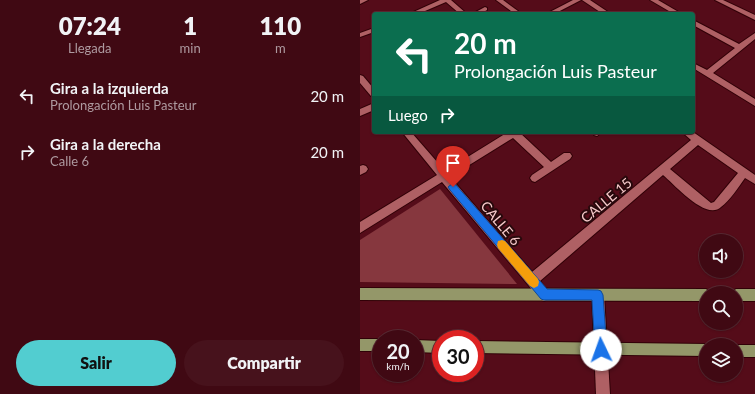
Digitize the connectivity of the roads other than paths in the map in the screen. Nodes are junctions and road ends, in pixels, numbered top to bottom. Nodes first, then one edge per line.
1 (365, 0) edge
2 (446, 0) edge
3 (499, 0) edge
4 (578, 0) edge
5 (585, 0) edge
6 (653, 0) edge
7 (718, 0) edge
8 (360, 2) edge
9 (485, 9) dead end
10 (417, 12) edge
11 (461, 12) edge
12 (479, 12) edge
13 (516, 12) edge
14 (553, 12) edge
15 (605, 12) edge
16 (675, 12) edge
17 (755, 18) edge
18 (695, 23) edge
19 (372, 31) edge
20 (755, 35) edge
21 (360, 36) edge
22 (739, 48) junction
23 (695, 67) edge
24 (707, 74) junction
25 (360, 78) edge
26 (372, 92) edge
27 (755, 103) edge
28 (372, 107) edge
29 (360, 113) edge
30 (408, 134) edge
31 (511, 134) edge
32 (516, 134) edge
33 (689, 134) edge
34 (698, 140) junction
35 (567, 156) dead end
36 (550, 167) junction
37 (664, 170) junction
38 (744, 173) junction
39 (443, 176) junction
40 (535, 178) dead end
41 (755, 180) edge
42 (360, 228) edge
43 (532, 280) junction
44 (360, 294) edge
45 (544, 295) junction
46 (598, 295) junction
47 (699, 295) edge
48 (743, 295) edge
49 (755, 295) edge
50 (360, 345) edge
51 (372, 345) edge
52 (484, 347) edge
53 (601, 350) junction
54 (699, 350) edge
55 (743, 351) edge
56 (755, 351) edge
57 (603, 394) edge

1 - 8 street
2 - 10 street
2 - 11 street
3 - 13 street
4 - 14 street
5 - 15 street
6 - 16 street
7 - 17 street
9 - 12 street
18 - 22 street
19 - 21 street
20 - 22 street
22 - 24 street
23 - 24 street
24 - 27 street
25 - 26 street
28 - 29 street
30 - 39 street, CALLE 6
31 - 39 street
32 - 36 street
33 - 34 street
34 - 37 street, CALLE 15
34 - 38 street
35 - 36 street
36 - 40 street
37 - 38 street
37 - 43 street, CALLE 15
38 - 41 street
39 - 42 street
39 - 43 street, CALLE 6
43 - 45 street, CALLE 6
44 - 45 main road
45 - 46 main road
46 - 47 main road
46 - 53 street
48 - 49 main road
50 - 51 main road
52 - 53 main road
53 - 54 main road
53 - 57 street
55 - 56 main road

